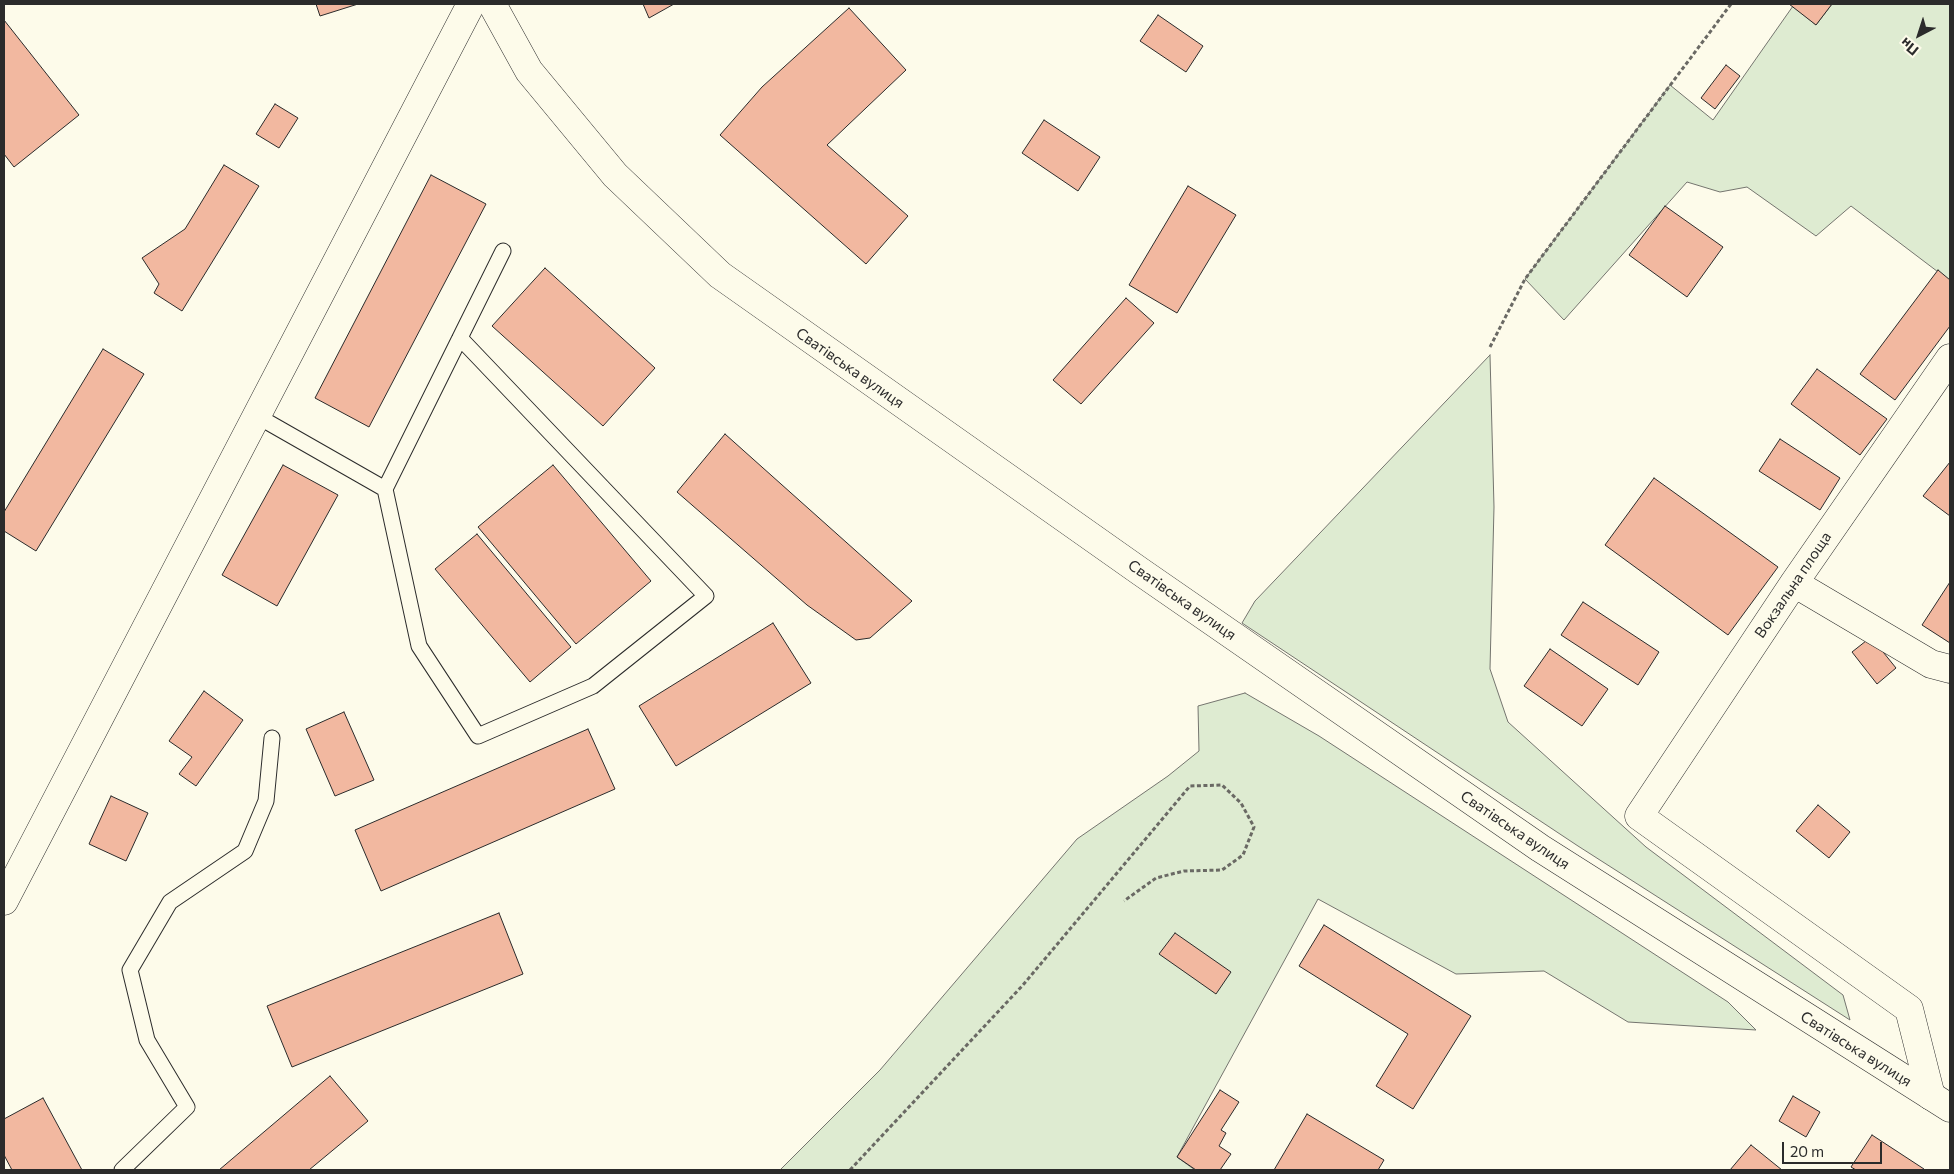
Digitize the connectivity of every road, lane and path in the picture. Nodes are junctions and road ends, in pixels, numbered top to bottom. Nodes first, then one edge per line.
1 (471, 4) edge
2 (492, 4) edge
3 (1732, 4) edge
4 (503, 251) dead end
5 (460, 338) junction
6 (1490, 347) dead end
7 (1950, 358) edge
8 (257, 416) junction
9 (385, 488) junction
10 (1794, 583) junction
11 (1950, 669) edge
12 (272, 738) dead end
13 (4, 901) edge
14 (1124, 901) dead end
15 (1941, 1102) edge
16 (122, 1170) edge
17 (850, 1170) edge

1 - 8 street
2 - 15 street, Сватівська вулиця
3 - 6 path
4 - 5 lane
5 - 9 lane
5 - 9 lane
7 - 10 street, Вокзальна площа
8 - 9 lane
8 - 13 street
10 - 11 street
10 - 15 street, Вокзальна площа
12 - 16 lane
14 - 17 path

